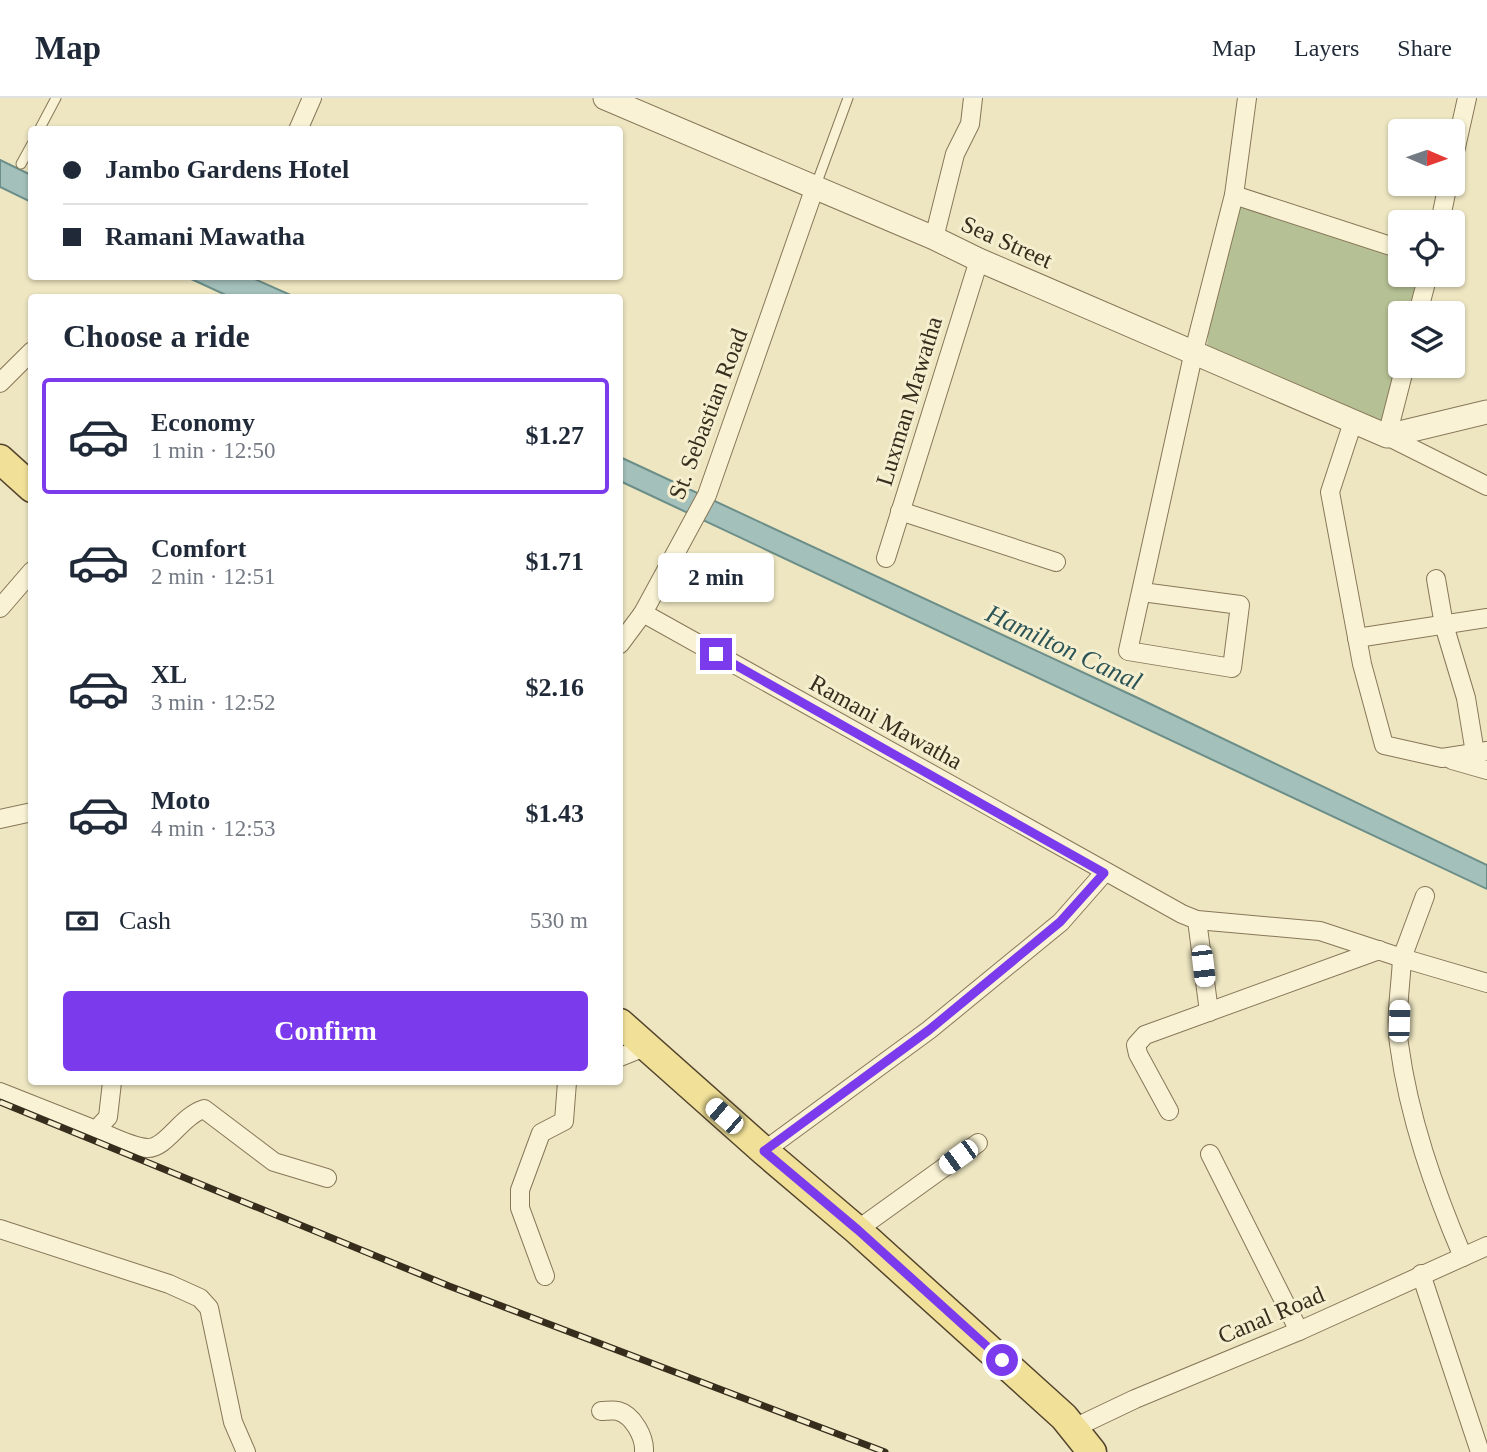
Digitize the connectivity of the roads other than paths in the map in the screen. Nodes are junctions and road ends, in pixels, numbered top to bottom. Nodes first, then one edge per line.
1 (57, 98) edge
2 (312, 98) edge
3 (605, 98) edge
4 (848, 98) edge
5 (973, 98) edge
6 (1247, 98) edge
7 (1467, 98) edge
8 (1462, 119) edge
9 (41, 126) edge
10 (300, 126) edge
11 (28, 151) edge
12 (21, 164) dead end
13 (816, 187) junction
14 (1234, 195) junction
15 (934, 238) junction
16 (1388, 245) edge
17 (979, 260) junction
18 (1194, 351) junction
19 (28, 355) edge
20 (1402, 378) edge
21 (0, 383) edge
22 (1487, 412) edge
23 (1353, 422) junction
24 (1387, 436) junction
25 (0, 459) edge
26 (28, 484) edge
27 (1487, 486) edge
28 (900, 511) junction
29 (886, 558) dead end
30 (1056, 562) dead end
31 (28, 575) edge
32 (1436, 579) dead end
33 (1142, 592) junction
34 (0, 608) edge
35 (643, 613) junction
36 (1487, 618) edge
37 (1444, 625) junction
38 (1357, 638) junction
39 (623, 640) edge
40 (1481, 752) edge
41 (1442, 758) junction
42 (1487, 770) edge
43 (28, 813) edge
44 (0, 819) edge
45 (1104, 873) junction
46 (1425, 896) dead end
47 (1198, 920) junction
48 (1379, 950) junction
49 (1402, 958) junction
50 (1487, 983) edge
51 (1209, 1012) junction
52 (623, 1026) edge
53 (645, 1047) junction
54 (623, 1056) edge
55 (112, 1085) edge
56 (567, 1085) edge
57 (0, 1091) edge
58 (1169, 1111) dead end
59 (96, 1130) junction
60 (978, 1143) dead end
61 (764, 1151) junction
62 (1210, 1154) dead end
63 (327, 1178) dead end
64 (0, 1229) edge
65 (858, 1230) junction
66 (1487, 1245) edge
67 (1463, 1257) junction
68 (1422, 1274) junction
69 (545, 1276) dead end
70 (1298, 1331) junction
71 (601, 1411) dead end
72 (1082, 1441) edge
73 (246, 1452) edge
74 (644, 1452) edge
75 (1106, 1452) edge
76 (1480, 1452) edge

1 - 9 lane
2 - 10 street
3 - 13 street, Sea Street
4 - 13 lane
5 - 15 street
6 - 14 street
7 - 8 street
11 - 12 lane
13 - 15 street, Sea Street
13 - 35 street, St. Sebastian Road
14 - 16 street
14 - 18 street
15 - 17 street, Sea Street
17 - 18 street, Sea Street
17 - 28 street, Luxman Mawatha
18 - 23 street, Sea Street
18 - 33 street
19 - 21 street
20 - 24 street
22 - 24 street
23 - 24 street, Sea Street
23 - 38 street
24 - 27 street
25 - 26 main road
28 - 29 street, Luxman Mawatha
28 - 30 street
31 - 34 street
32 - 37 street
33 - 33 street
35 - 39 street, St. Sebastian Road
35 - 45 street, Ramani Mawatha
36 - 37 street
37 - 38 street
37 - 40 street
38 - 41 street
40 - 41 street
41 - 42 street
43 - 44 street
45 - 47 street, Ramani Mawatha
45 - 61 street
46 - 49 street
47 - 48 street, Ramani Mawatha
47 - 51 street
48 - 49 street, Ramani Mawatha
48 - 51 street
49 - 50 street, Ramani Mawatha
49 - 67 street
51 - 58 street
52 - 53 main road
53 - 54 street
53 - 61 main road
55 - 59 street
56 - 69 street
57 - 59 street
59 - 63 street
60 - 65 street
61 - 65 main road
62 - 70 street
64 - 73 street
65 - 72 main road
66 - 67 street, Canal Road
67 - 68 street, Canal Road
68 - 70 street, Canal Road
68 - 76 street
70 - 72 street, Canal Road
71 - 74 street
72 - 75 street

